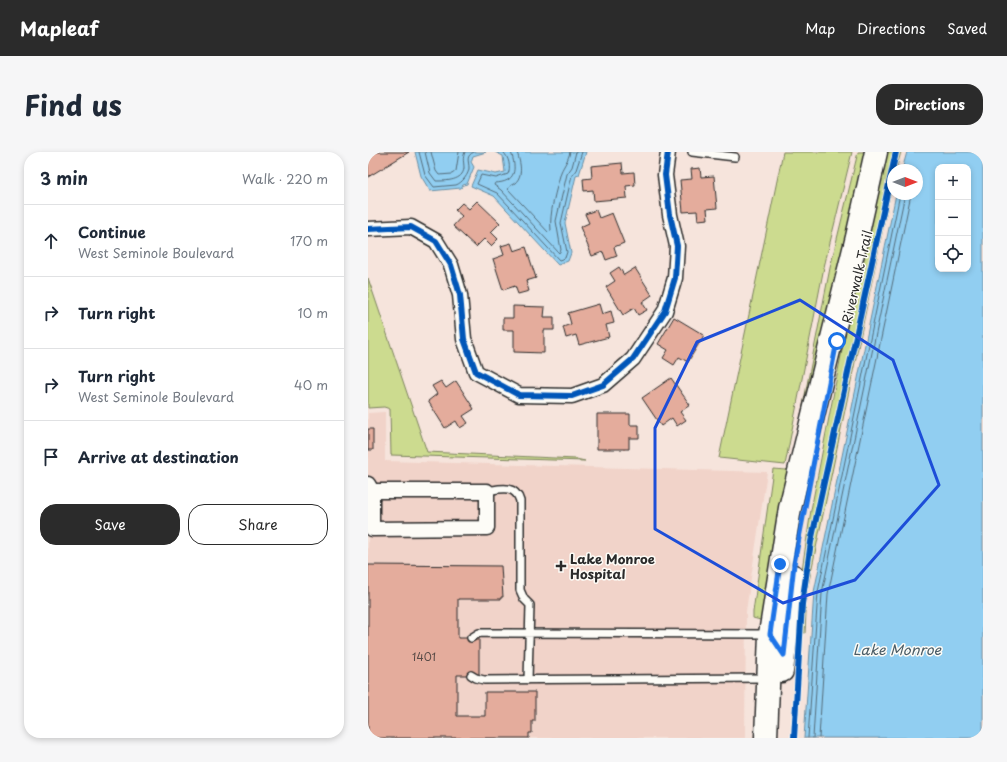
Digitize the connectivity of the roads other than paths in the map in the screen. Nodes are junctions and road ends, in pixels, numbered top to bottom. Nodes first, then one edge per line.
1 (668, 152) edge
2 (692, 152) edge
3 (876, 152) edge
4 (735, 157) dead end
5 (368, 229) edge
6 (857, 237) junction
7 (370, 488) edge
8 (487, 491) junction
9 (528, 634) junction
10 (770, 634) junction
11 (471, 638) dead end
12 (778, 667) junction
13 (471, 675) dead end
14 (528, 680) junction
15 (766, 738) edge
16 (781, 738) edge

1 - 5 street
2 - 4 lane
3 - 6 main road
6 - 10 main road
6 - 12 main road
7 - 8 street
7 - 8 street
8 - 9 lane
9 - 10 lane
9 - 11 lane
9 - 14 lane
10 - 12 main road
10 - 12 lane
12 - 14 lane
12 - 15 main road
12 - 16 main road
13 - 14 lane

